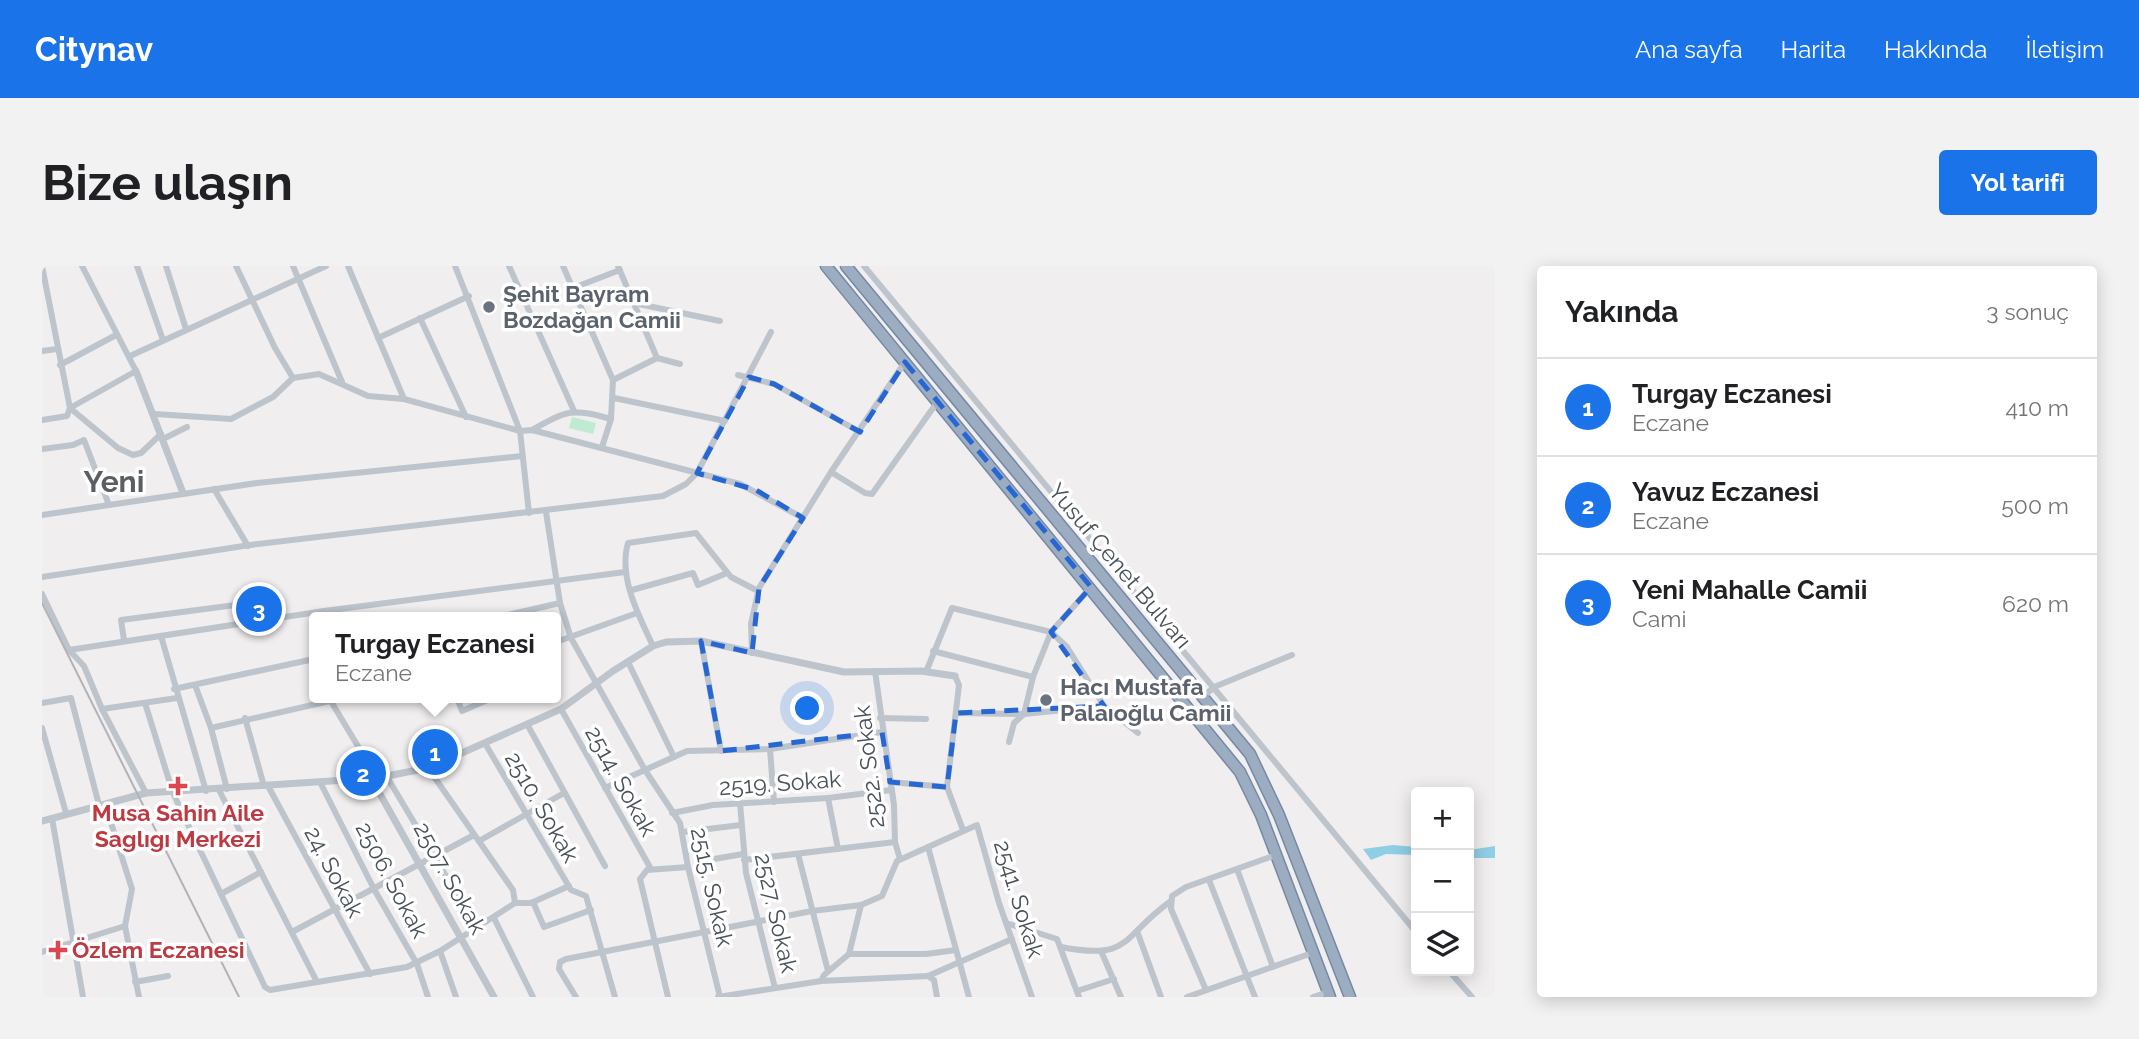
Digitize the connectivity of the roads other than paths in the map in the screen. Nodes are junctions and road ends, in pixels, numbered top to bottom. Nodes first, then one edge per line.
1 (82, 266) edge
2 (136, 266) edge
3 (166, 266) edge
4 (236, 266) edge
5 (293, 266) edge
6 (326, 266) edge
7 (348, 266) edge
8 (455, 266) edge
9 (509, 266) edge
10 (563, 266) edge
11 (826, 266) edge
12 (846, 266) edge
13 (864, 266) edge
14 (619, 268) edge
15 (42, 271) edge
16 (298, 278) junction
17 (573, 288) junction
18 (469, 296) junction
19 (250, 299) junction
20 (634, 303) junction
21 (420, 318) junction
22 (720, 321) dead end
23 (186, 329) junction
24 (771, 332) dead end
25 (116, 335) junction
26 (378, 338) junction
27 (163, 340) junction
28 (57, 349) junction
29 (42, 351) edge
30 (130, 356) junction
31 (657, 358) junction
32 (905, 362) junction
33 (680, 364) dead end
34 (60, 365) junction
35 (136, 371) junction
36 (738, 375) dead end
37 (749, 377) junction
38 (293, 378) junction
39 (612, 380) junction
40 (342, 382) junction
41 (614, 398) junction
42 (404, 400) junction
43 (938, 401) junction
44 (70, 408) junction
45 (575, 411) junction
46 (155, 414) junction
47 (466, 418) junction
48 (611, 419) junction
49 (42, 420) edge
50 (725, 421) junction
51 (187, 428) dead end
52 (532, 430) junction
53 (520, 431) junction
54 (860, 432) junction
55 (162, 436) junction
56 (602, 447) junction
57 (42, 449) edge
58 (522, 456) junction
59 (831, 472) junction
60 (697, 473) junction
61 (214, 489) junction
62 (183, 493) junction
63 (109, 505) junction
64 (546, 512) junction
65 (529, 513) junction
66 (42, 515) edge
67 (803, 518) junction
68 (248, 546) junction
69 (625, 572) junction
70 (727, 573) junction
71 (42, 577) edge
72 (558, 579) junction
73 (1091, 587) junction
74 (632, 590) junction
75 (758, 591) junction
76 (42, 594) edge
77 (560, 603) junction
78 (331, 612) edge
79 (521, 612) edge
80 (637, 612) junction
81 (309, 615) edge
82 (249, 624) junction
83 (1051, 632) junction
84 (161, 636) junction
85 (571, 638) junction
86 (124, 640) junction
87 (561, 641) edge
88 (701, 641) junction
89 (653, 646) junction
90 (69, 650) junction
91 (933, 651) junction
92 (752, 653) junction
93 (1292, 655) dead end
94 (309, 662) edge
95 (628, 662) junction
96 (875, 671) junction
97 (926, 672) junction
98 (955, 676) joint
99 (1033, 677) junction
100 (594, 683) junction
101 (195, 685) junction
102 (1214, 687) junction
103 (174, 690) junction
104 (1204, 696) junction
105 (177, 698) junction
106 (42, 703) edge
107 (145, 703) junction
108 (312, 703) edge
109 (332, 703) edge
110 (459, 703) edge
111 (480, 703) edge
112 (1104, 706) junction
113 (102, 709) junction
114 (561, 709) junction
115 (956, 713) junction
116 (1024, 714) junction
117 (245, 718) junction
118 (880, 718) junction
119 (926, 719) dead end
120 (527, 724) junction
121 (42, 728) edge
122 (211, 728) junction
123 (882, 732) junction
124 (1138, 733) dead end
125 (1009, 742) dead end
126 (486, 745) junction
127 (769, 749) junction
128 (721, 751) junction
129 (674, 757) junction
130 (428, 768) junction
131 (645, 770) junction
132 (387, 777) junction
133 (374, 778) junction
134 (320, 782) junction
135 (890, 782) junction
136 (266, 786) junction
137 (947, 787) junction
138 (605, 788) junction
139 (223, 789) junction
140 (892, 790) junction
141 (206, 791) junction
142 (146, 793) junction
143 (173, 793) junction
144 (564, 793) junction
145 (828, 798) junction
146 (774, 802) junction
147 (740, 803) junction
148 (102, 804) junction
149 (66, 813) junction
150 (673, 813) junction
151 (525, 815) junction
152 (52, 818) junction
153 (42, 821) edge
154 (741, 825) junction
155 (962, 830) junction
156 (683, 832) junction
157 (474, 835) junction
158 (479, 841) junction
159 (895, 842) junction
160 (928, 847) junction
161 (838, 849) junction
162 (798, 854) junction
163 (432, 855) junction
164 (1276, 855) junction
165 (744, 857) junction
166 (714, 859) dead end
167 (900, 859) junction
168 (419, 862) junction
169 (606, 866) dead end
170 (688, 867) junction
171 (651, 869) junction
172 (1237, 869) junction
173 (261, 872) junction
174 (1209, 880) junction
175 (569, 886) junction
176 (374, 889) junction
177 (221, 894) junction
178 (1171, 901) junction
179 (515, 902) junction
180 (533, 902) junction
181 (862, 905) junction
182 (335, 910) junction
183 (591, 910) junction
184 (812, 911) junction
185 (494, 918) junction
186 (758, 923) junction
187 (1006, 923) junction
188 (125, 926) junction
189 (1411, 926) edge
190 (477, 928) junction
191 (1137, 931) junction
192 (292, 932) junction
193 (703, 933) junction
194 (461, 937) junction
195 (1012, 939) junction
196 (74, 940) junction
197 (653, 942) junction
198 (1061, 947) junction
199 (956, 950) junction
200 (440, 951) junction
201 (1101, 951) junction
202 (42, 952) edge
203 (603, 953) junction
204 (1312, 953) junction
205 (849, 954) junction
206 (961, 962) junction
207 (417, 964) junction
208 (1273, 967) junction
209 (828, 971) junction
210 (370, 974) junction
211 (168, 976) dead end
212 (928, 976) junction
213 (1453, 976) edge
214 (1247, 977) junction
215 (1114, 979) junction
216 (316, 980) junction
217 (821, 981) junction
218 (135, 982) junction
219 (775, 988) junction
220 (1206, 990) junction
221 (1078, 994) edge
222 (1329, 995) edge
223 (83, 997) edge
224 (139, 997) edge
225 (428, 997) edge
226 (456, 997) edge
227 (494, 997) edge
228 (533, 997) edge
229 (576, 997) edge
230 (615, 997) edge
231 (668, 997) edge
232 (719, 997) edge
233 (937, 997) edge
234 (969, 997) edge
235 (1032, 997) edge
236 (1121, 997) edge
237 (1161, 997) edge
238 (1187, 997) edge
239 (1255, 997) edge
240 (1313, 997) edge
241 (1350, 997) edge
242 (1472, 997) edge

1 - 25 street
2 - 27 street
3 - 23 street
4 - 19 street
5 - 16 street
6 - 16 street
7 - 26 street
8 - 18 street
9 - 45 street
10 - 17 street
11 - 32 highway, Yusuf Çenet Bulvarı
12 - 104 highway, Yusuf Çenet Bulvarı
13 - 102 street
14 - 17 street
14 - 20 street
15 - 28 street
16 - 19 street
16 - 40 street
17 - 39 street
18 - 21 street
18 - 53 street
19 - 23 street
19 - 38 street
20 - 22 street
20 - 31 street
21 - 26 street
21 - 47 street
23 - 27 street
24 - 37 street
25 - 30 street
25 - 34 street
26 - 42 street
27 - 30 street
28 - 29 street
28 - 34 street
30 - 35 street
31 - 33 street
31 - 39 street
32 - 43 highway, Yusuf Çenet Bulvarı
32 - 54 street
34 - 44 street
35 - 44 street
35 - 46 street
36 - 37 street
37 - 50 street
37 - 54 street
38 - 40 street
38 - 46 street
39 - 41 street
40 - 42 street
41 - 48 street
41 - 50 street
42 - 47 street
43 - 59 street
43 - 73 highway, Yusuf Çenet Bulvarı
44 - 49 street
44 - 55 street
45 - 48 street
45 - 52 street
46 - 55 street
47 - 53 street
48 - 56 street
50 - 60 street
51 - 55 street
52 - 53 street
52 - 56 street
53 - 58 street
54 - 59 street
55 - 62 street
56 - 60 street
57 - 63 street
58 - 61 street
58 - 65 street
59 - 67 street
60 - 64 street
60 - 67 street
61 - 62 street
61 - 68 street
62 - 63 street
63 - 66 street
64 - 65 street
64 - 72 street, 2515. Sokak
65 - 68 street
67 - 75 street
68 - 71 street
69 - 70 street
69 - 72 street
69 - 74 street
70 - 74 street
70 - 75 street
72 - 77 street, 2515. Sokak
72 - 78 street
73 - 83 street
73 - 164 highway, Yusuf Çenet Bulvarı
74 - 80 street
75 - 92 street
76 - 90 street
77 - 79 street
77 - 85 street, 2515. Sokak
80 - 85 street
80 - 89 street
81 - 82 street
82 - 84 street
82 - 86 street
83 - 91 street
83 - 99 street
83 - 112 street
84 - 86 street
84 - 103 street
85 - 87 street
85 - 100 street, 2515. Sokak
86 - 90 street
88 - 89 street
88 - 92 street
88 - 128 street
89 - 95 street
90 - 113 street
91 - 97 street
91 - 99 street
92 - 96 street
93 - 102 street
94 - 101 street
95 - 100 street
95 - 129 street
96 - 97 street
96 - 118 street, 2522. Sokak
97 - 98 street
98 - 115 street
99 - 116 street
100 - 114 street
100 - 131 street, 2515. Sokak
101 - 103 street
101 - 122 street
102 - 104 street
102 - 189 street
103 - 105 street
104 - 241 highway, Yusuf Çenet Bulvarı
105 - 107 street
105 - 141 street
106 - 148 street
107 - 113 street
107 - 143 street
108 - 117 street
109 - 133 street
110 - 111 street
112 - 116 street
112 - 124 street
113 - 142 street
114 - 120 street
114 - 138 street, 2514. Sokak
115 - 116 street
115 - 137 street
116 - 125 street
117 - 122 street
117 - 136 street, 24. Sokak
118 - 119 street
118 - 123 street, 2522. Sokak
120 - 126 street
120 - 144 street
121 - 149 street
122 - 139 street
123 - 127 street
123 - 135 street, 2522. Sokak
126 - 130 street
126 - 151 street, 2510. Sokak
127 - 128 street
127 - 146 street
128 - 129 street
129 - 131 street
130 - 132 street
130 - 157 street
131 - 138 street
131 - 150 street, 2515. Sokak
132 - 133 street
132 - 163 street
133 - 134 street
133 - 168 street, 2507. Sokak
134 - 136 street
134 - 176 street, 2506. Sokak
135 - 137 street
135 - 140 street, 2522. Sokak
136 - 139 street
136 - 182 street, 24. Sokak
137 - 155 street
138 - 171 street, 2514. Sokak
139 - 141 street
139 - 173 street
140 - 145 street, 2519. Sokak
140 - 159 street, 2522. Sokak
141 - 143 street
142 - 143 street
142 - 148 street
143 - 177 street
144 - 151 street
144 - 169 street
145 - 146 street, 2519. Sokak
145 - 161 street
146 - 147 street, 2519. Sokak
147 - 150 street, 2519. Sokak
147 - 154 street, 2527. Sokak
148 - 149 street
148 - 188 street
149 - 152 street
150 - 156 street, 2515. Sokak
151 - 158 street
151 - 175 street, 2510. Sokak
152 - 153 street
152 - 196 street
154 - 156 street
154 - 165 street, 2527. Sokak
155 - 160 street
155 - 187 street, 2541. Sokak
156 - 170 street, 2515. Sokak
157 - 158 street
157 - 163 street
158 - 179 street
159 - 161 street
159 - 167 street, 2522. Sokak
160 - 167 street
160 - 199 street
161 - 162 street
162 - 165 street
162 - 184 street
163 - 168 street
163 - 190 street
164 - 172 street
164 - 204 highway, Yusuf Çenet Bulvarı
165 - 166 street
165 - 186 street, 2527. Sokak
167 - 181 street
168 - 176 street
168 - 194 street, 2507. Sokak
170 - 171 street
170 - 193 street, 2515. Sokak
171 - 197 street
172 - 174 street
172 - 208 street
173 - 177 street
173 - 192 street
174 - 178 street
174 - 214 street
175 - 180 street
175 - 183 street, 2510. Sokak
176 - 182 street
176 - 207 street, 2506. Sokak
177 - 216 street
178 - 191 street
178 - 220 street
179 - 180 street
179 - 185 street
180 - 183 street
181 - 184 street
181 - 205 street
182 - 192 street
182 - 210 street, 24. Sokak
183 - 203 street, 2510. Sokak
184 - 186 street
184 - 209 street
185 - 190 street
185 - 228 street
186 - 193 street
186 - 219 street, 2527. Sokak
187 - 195 street, 2541. Sokak
187 - 198 street
188 - 196 street
188 - 218 street
190 - 194 street
191 - 201 street
191 - 237 street
192 - 216 street
193 - 197 street
193 - 232 street, 2515. Sokak
194 - 200 street
194 - 227 street, 2507. Sokak
195 - 206 street
195 - 235 street, 2541. Sokak
196 - 202 street
196 - 223 street
197 - 203 street
197 - 231 street
198 - 201 street
198 - 221 street
199 - 205 street
199 - 206 street
200 - 207 street
200 - 226 street
201 - 215 street
203 - 229 street
203 - 230 street, 2510. Sokak
204 - 208 street
204 - 222 highway, Yusuf Çenet Bulvarı
205 - 209 street
206 - 212 street
206 - 234 street
207 - 210 street
207 - 225 street, 2506. Sokak
208 - 214 street
209 - 217 street
210 - 216 street
211 - 218 street
212 - 217 street
212 - 233 street
213 - 242 street
214 - 220 street
214 - 239 street
215 - 221 street
215 - 236 street
217 - 219 street
218 - 224 street
219 - 232 street
220 - 238 street
222 - 240 street

